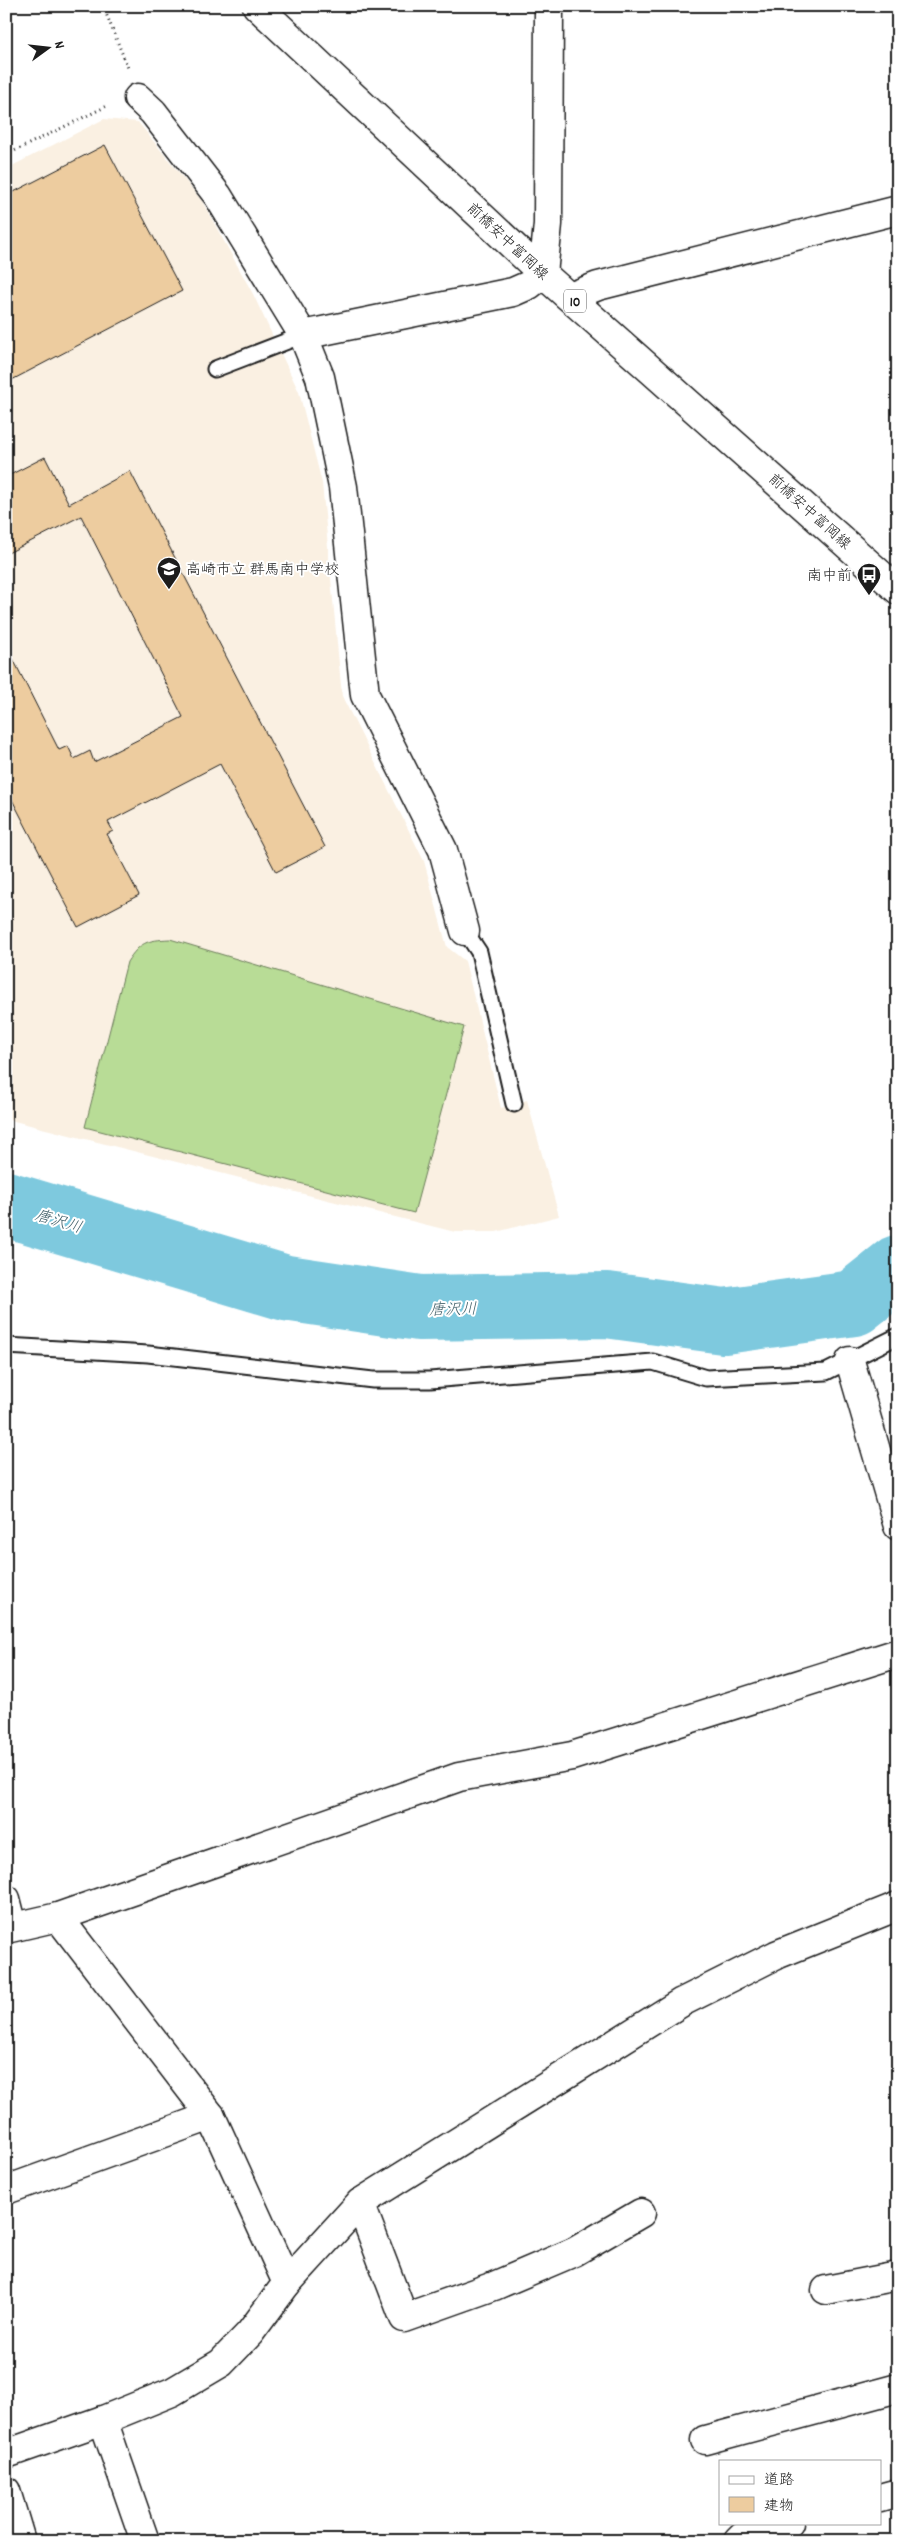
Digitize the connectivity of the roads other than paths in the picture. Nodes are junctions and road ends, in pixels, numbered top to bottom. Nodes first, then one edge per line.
1 (258, 6) edge
2 (549, 6) edge
3 (138, 98) road end
4 (898, 210) edge
5 (543, 274) junction
6 (570, 297) junction
7 (303, 336) junction
8 (215, 369) dead end
9 (898, 590) edge
10 (465, 931) joint
11 (514, 1104) dead end
12 (898, 1336) edge
13 (6, 1346) edge
14 (850, 1361) junction
15 (898, 1526) edge
16 (898, 1653) edge
17 (6, 1898) edge
18 (898, 1906) edge
19 (58, 1917) junction
20 (10, 1927) edge
21 (211, 2116) junction
22 (6, 2190) edge
23 (360, 2203) junction
24 (641, 2213) dead end
25 (898, 2276) edge
26 (287, 2283) junction
27 (826, 2290) dead end
28 (898, 2388) edge
29 (103, 2420) junction
30 (705, 2440) dead end
31 (6, 2454) edge
32 (6, 2491) edge
33 (898, 2493) edge
34 (882, 2497) edge
35 (786, 2524) edge
36 (20, 2541) edge
37 (145, 2541) edge
38 (738, 2541) edge

1 - 5 street, 前橋安中富岡線 / 10
2 - 5 street
3 - 7 street
4 - 6 street
5 - 6 street, 前橋安中富岡線 / 10
5 - 7 street
6 - 9 street, 前橋安中富岡線 / 10
7 - 8 lane
7 - 10 street
10 - 11 lane
12 - 14 lane
13 - 14 lane
14 - 15 street
16 - 19 street
17 - 20 street
18 - 23 street
19 - 20 street
19 - 21 street
21 - 22 street
21 - 26 street
23 - 24 street
23 - 26 street
25 - 27 street
26 - 29 street
28 - 30 street
29 - 31 street
29 - 37 street
32 - 36 street
33 - 34 street
35 - 38 street

